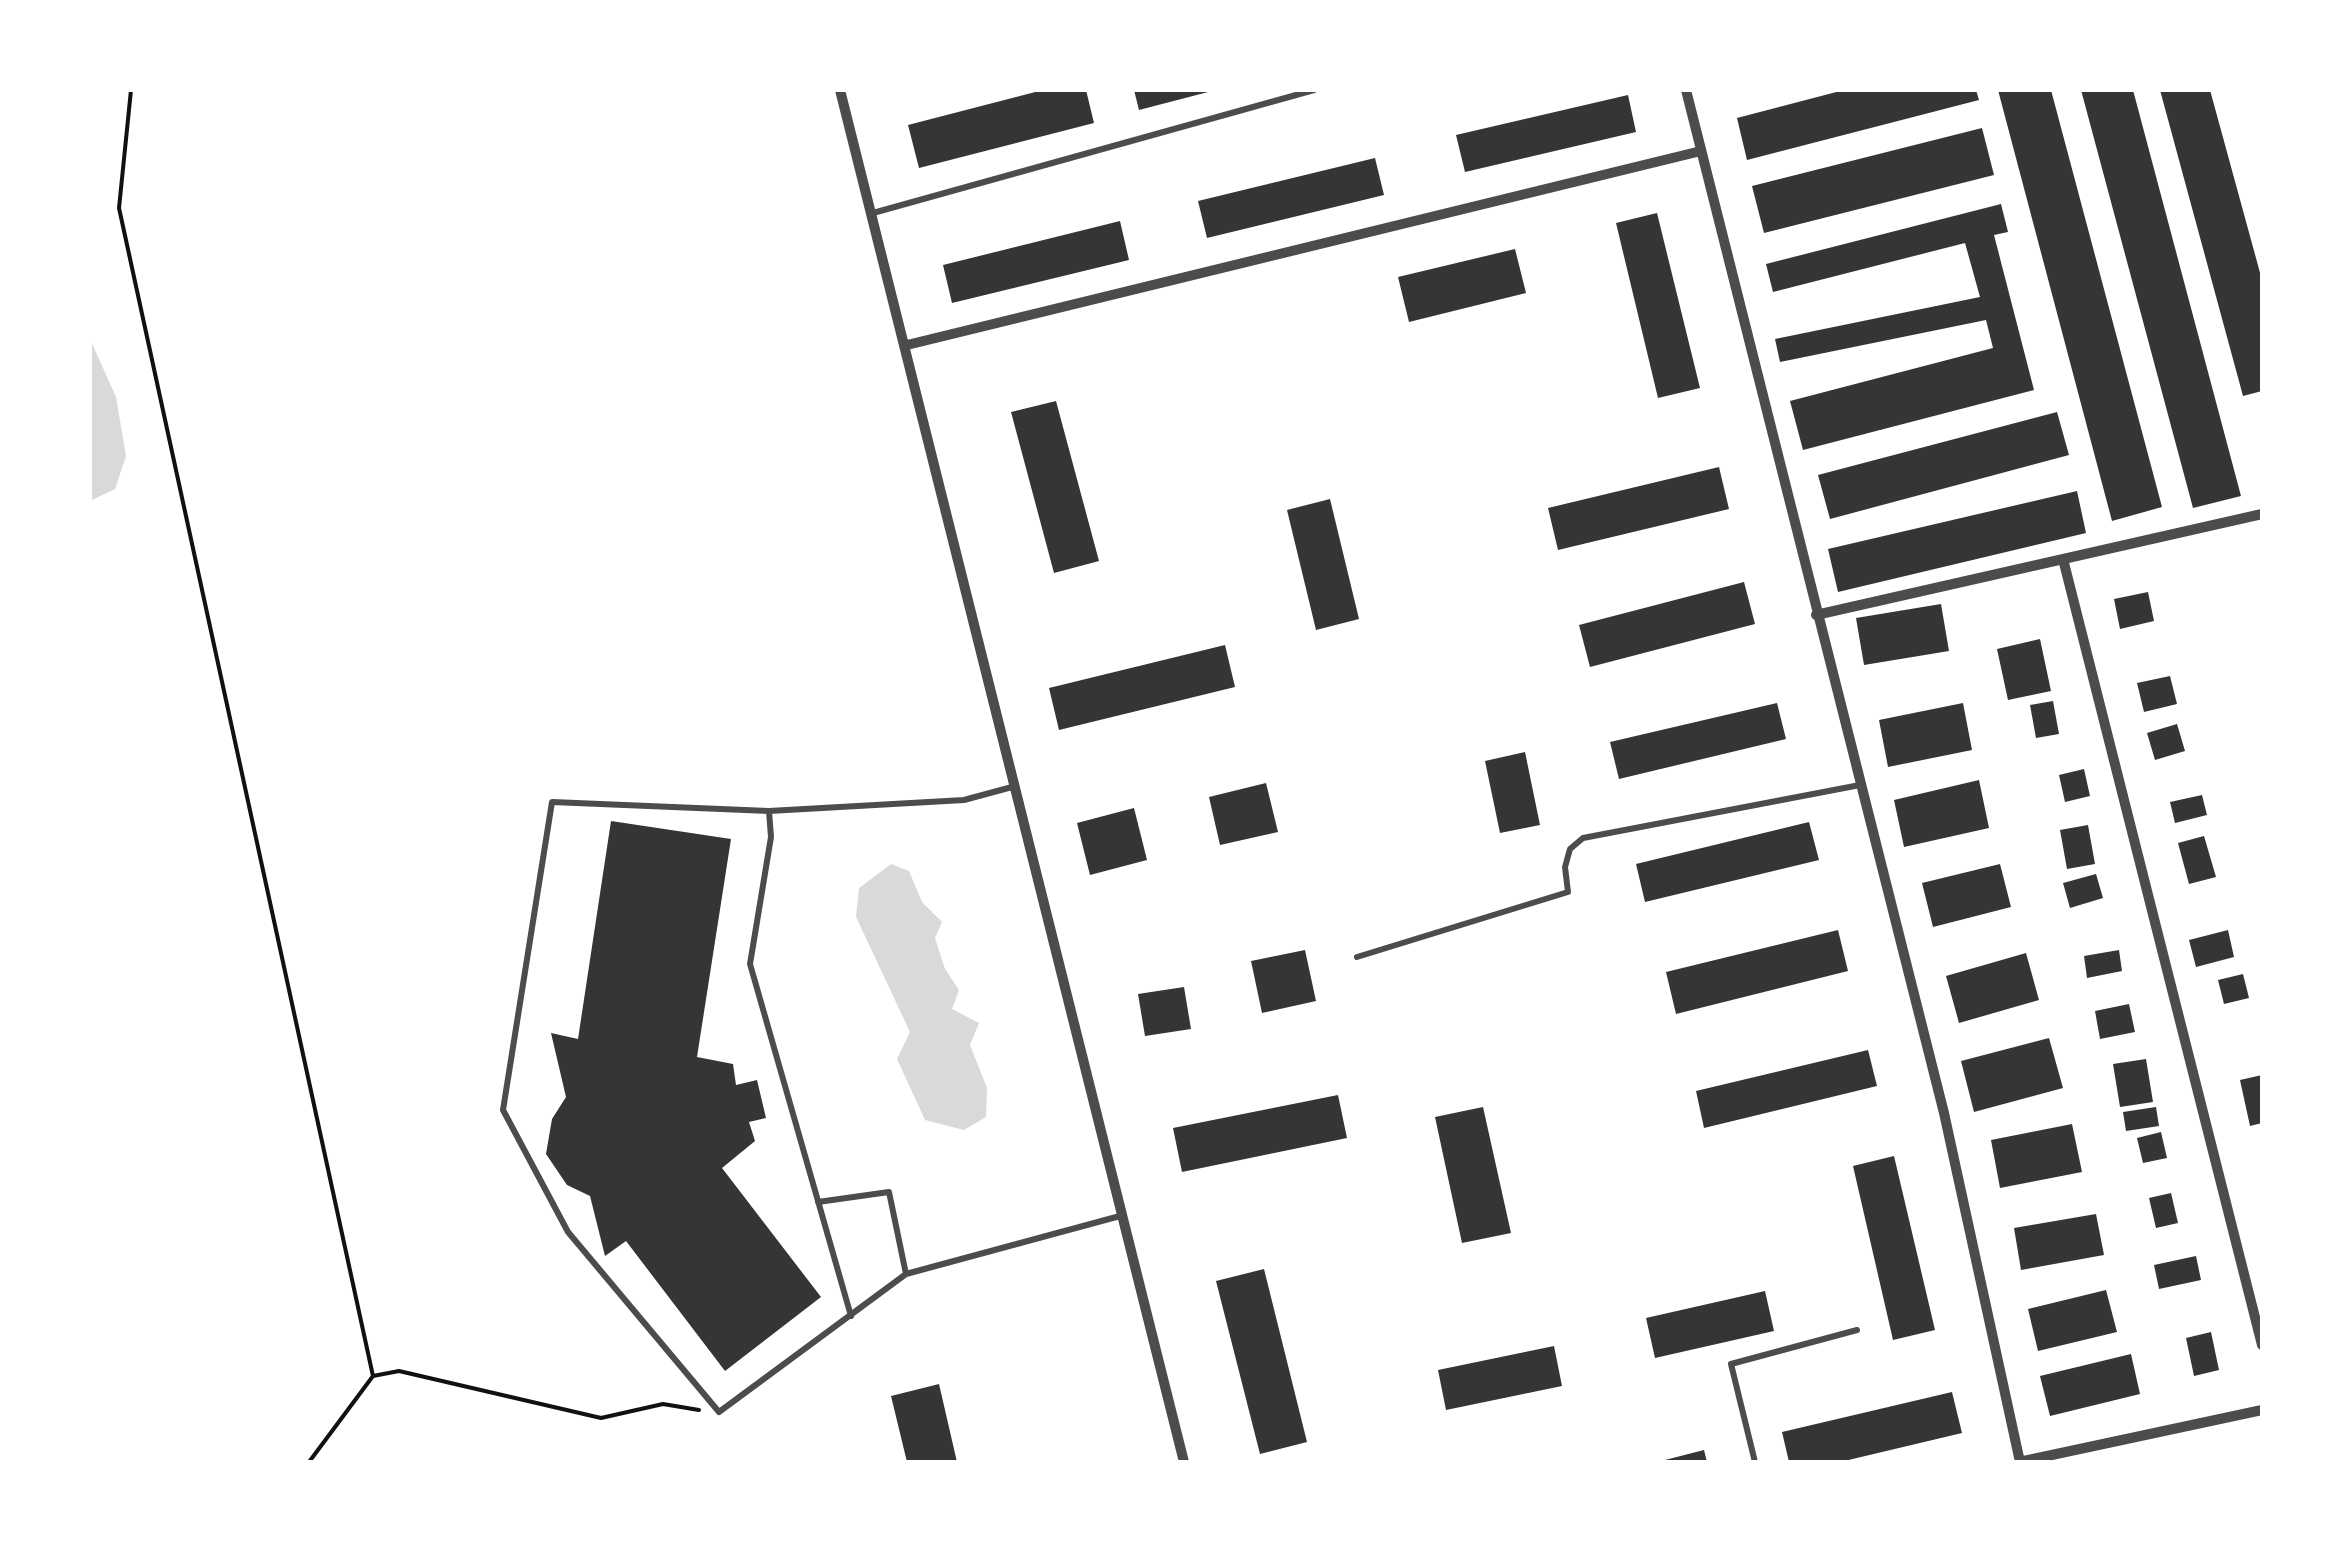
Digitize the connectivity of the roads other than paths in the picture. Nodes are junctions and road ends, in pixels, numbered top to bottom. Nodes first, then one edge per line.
1 (840, 90) edge
2 (1314, 90) edge
3 (1686, 90) edge
4 (1701, 151) junction
5 (873, 213) junction
6 (907, 345) junction
7 (2262, 514) edge
8 (2063, 559) junction
9 (1816, 615) junction
10 (1860, 784) junction
11 (1012, 787) junction
12 (769, 811) junction
13 (1357, 956) dead end
14 (818, 1202) junction
15 (1120, 1216) junction
16 (906, 1274) junction
17 (851, 1316) junction
18 (1857, 1330) dead end
19 (2262, 1344) edge
20 (2262, 1410) edge
21 (1184, 1462) edge
22 (1755, 1462) edge
23 (2020, 1462) edge

1 - 5 street
2 - 5 lane
3 - 4 street
4 - 6 street
4 - 9 street
5 - 6 street
6 - 11 street
7 - 8 street
8 - 9 street
8 - 19 street
9 - 10 street
10 - 13 lane
10 - 23 street
11 - 12 lane
11 - 15 street
12 - 14 lane
12 - 17 lane
14 - 16 lane
14 - 17 lane
15 - 16 lane
15 - 21 street
16 - 17 lane
18 - 22 lane
20 - 23 street

